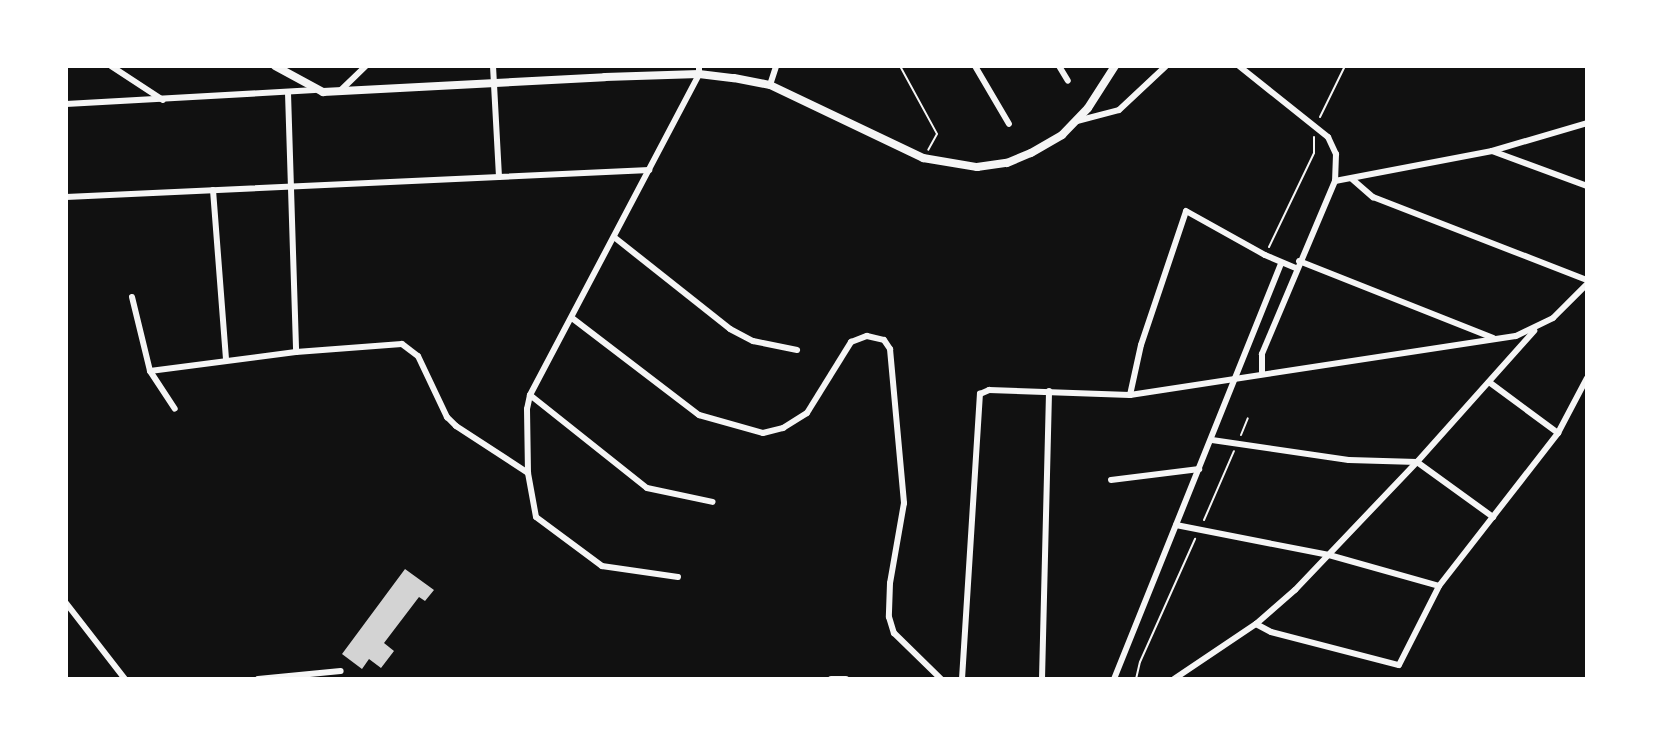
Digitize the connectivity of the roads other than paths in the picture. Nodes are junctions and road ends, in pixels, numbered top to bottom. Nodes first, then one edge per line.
1 (111, 66) edge
2 (275, 66) edge
3 (366, 66) edge
4 (493, 66) edge
5 (776, 66) edge
6 (975, 66) edge
7 (1059, 66) edge
8 (1115, 66) edge
9 (1166, 66) edge
10 (1239, 66) edge
11 (699, 70) edge
12 (1068, 81) dead end
13 (494, 82) junction
14 (770, 85) junction
15 (315, 90) junction
16 (341, 90) junction
17 (288, 93) junction
18 (163, 100) junction
19 (66, 104) edge
20 (1077, 121) junction
21 (1587, 123) edge
22 (1009, 124) dead end
23 (1492, 151) junction
24 (649, 170) junction
25 (499, 177) junction
26 (1352, 179) junction
27 (1335, 181) junction
28 (1587, 186) edge
29 (292, 187) junction
30 (213, 190) junction
31 (66, 197) edge
32 (614, 237) junction
33 (1281, 262) junction
34 (1297, 264) junction
35 (1587, 282) edge
36 (132, 297) dead end
37 (572, 318) junction
38 (1534, 330) junction
39 (1496, 339) junction
40 (797, 350) dead end
41 (296, 352) junction
42 (226, 359) junction
43 (150, 371) junction
44 (1262, 372) junction
45 (1233, 378) junction
46 (1587, 378) edge
47 (1490, 382) junction
48 (1049, 391) junction
49 (530, 395) junction
50 (1130, 395) junction
51 (175, 409) dead end
52 (1558, 433) junction
53 (1212, 440) junction
54 (1417, 462) junction
55 (1199, 469) junction
56 (528, 473) junction
57 (1111, 480) dead end
58 (713, 502) dead end
59 (1493, 517) junction
60 (1176, 525) junction
61 (1329, 555) junction
62 (678, 577) dead end
63 (1439, 586) junction
64 (66, 603) edge
65 (1256, 624) junction
66 (341, 671) dead end
67 (125, 679) edge
68 (258, 679) edge
69 (831, 679) edge
70 (846, 679) edge
71 (941, 679) edge
72 (962, 679) edge
73 (1042, 679) edge
74 (1114, 679) edge
75 (1174, 679) edge

1 - 18 street
2 - 15 street
3 - 16 street
4 - 13 street
5 - 14 street
6 - 22 street
7 - 12 street
8 - 20 street
9 - 20 street
10 - 27 street
11 - 13 street
11 - 14 street
11 - 24 street
13 - 16 street
13 - 25 street
14 - 20 street
15 - 16 street
15 - 17 street
17 - 18 street
17 - 29 street
18 - 19 street
21 - 23 street
23 - 26 street
23 - 28 street
24 - 25 street
24 - 32 street
25 - 29 street
26 - 27 street
26 - 35 street
27 - 34 street
29 - 30 street
29 - 41 street
30 - 31 street
30 - 42 street
32 - 37 street
32 - 40 street
33 - 34 street
33 - 45 street
33 - 50 street
34 - 39 street
34 - 44 street
35 - 38 street
36 - 43 street
37 - 49 street
37 - 71 street
38 - 39 street
38 - 47 street
39 - 44 street
41 - 42 street
41 - 56 street
42 - 43 street
43 - 51 street
44 - 45 street
45 - 50 street
45 - 53 street
46 - 52 street
47 - 52 street
47 - 54 street
48 - 50 street
48 - 72 street
48 - 73 street
49 - 56 street
49 - 58 street
52 - 59 street
53 - 54 street
53 - 55 street
54 - 59 street
54 - 61 street
55 - 57 street
55 - 60 street
56 - 62 street
59 - 63 street
60 - 61 street
60 - 74 street
61 - 63 street
61 - 65 street
63 - 65 street
64 - 67 street
65 - 75 street
66 - 68 street
69 - 70 street

